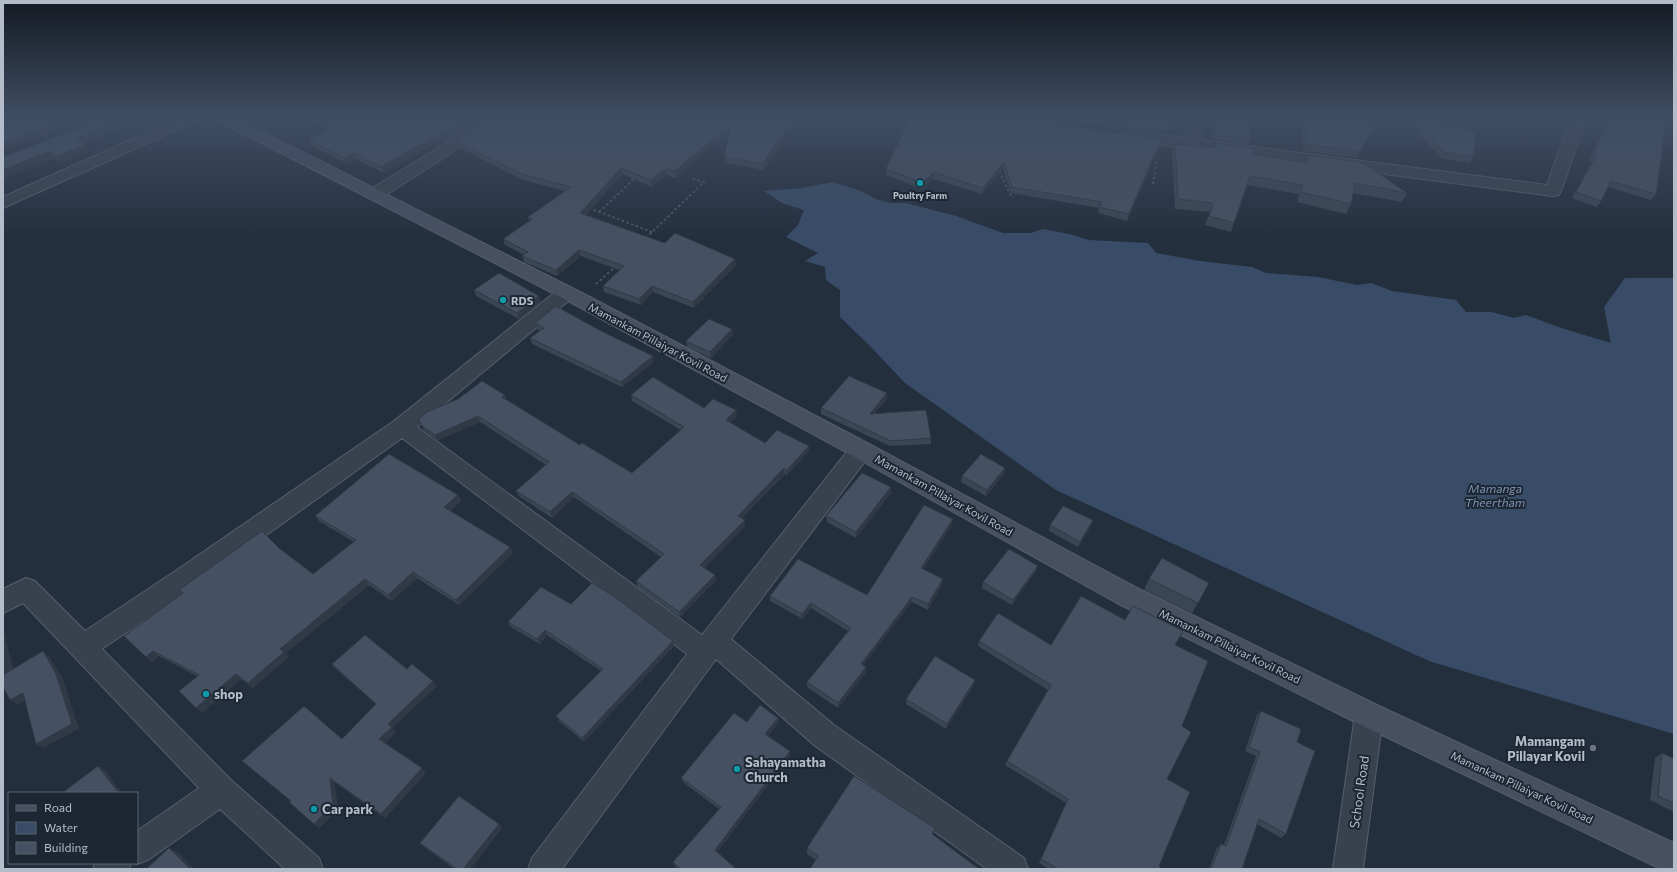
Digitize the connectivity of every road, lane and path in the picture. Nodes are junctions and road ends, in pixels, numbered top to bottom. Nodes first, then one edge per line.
1 (100, 158) edge
2 (302, 158) edge
3 (433, 158) edge
4 (1303, 158) edge
5 (1565, 158) edge
6 (999, 171) edge
7 (639, 174) edge
8 (690, 178) dead end
9 (375, 194) junction
10 (1011, 196) edge
11 (5, 199) edge
12 (585, 206) edge
13 (599, 212) junction
14 (652, 232) junction
15 (641, 242) edge
16 (619, 263) edge
17 (573, 296) junction
18 (402, 427) junction
19 (861, 450) junction
20 (3, 602) edge
21 (83, 647) junction
22 (710, 647) junction
23 (1369, 715) junction
24 (221, 790) junction
25 (138, 848) edge
26 (1674, 859) edge
27 (308, 869) edge
28 (542, 869) edge
29 (1013, 869) edge
30 (1348, 869) edge

1 - 11 street
2 - 9 main road, Mamankam Pillaiyar Kovil Road
3 - 9 street
4 - 5 street
6 - 10 path
7 - 13 path
8 - 14 path
9 - 17 main road, Mamankam Pillaiyar Kovil Road
12 - 13 path
13 - 14 path
14 - 15 path
16 - 17 path
17 - 18 street
17 - 19 main road, Mamankam Pillaiyar Kovil Road
18 - 21 street
18 - 22 street
19 - 22 street
19 - 23 main road, Mamankam Pillaiyar Kovil Road
20 - 21 street
21 - 24 street
22 - 28 street
22 - 29 street
23 - 26 main road, Mamankam Pillaiyar Kovil Road
23 - 30 street, School Road
24 - 25 street
24 - 27 street

